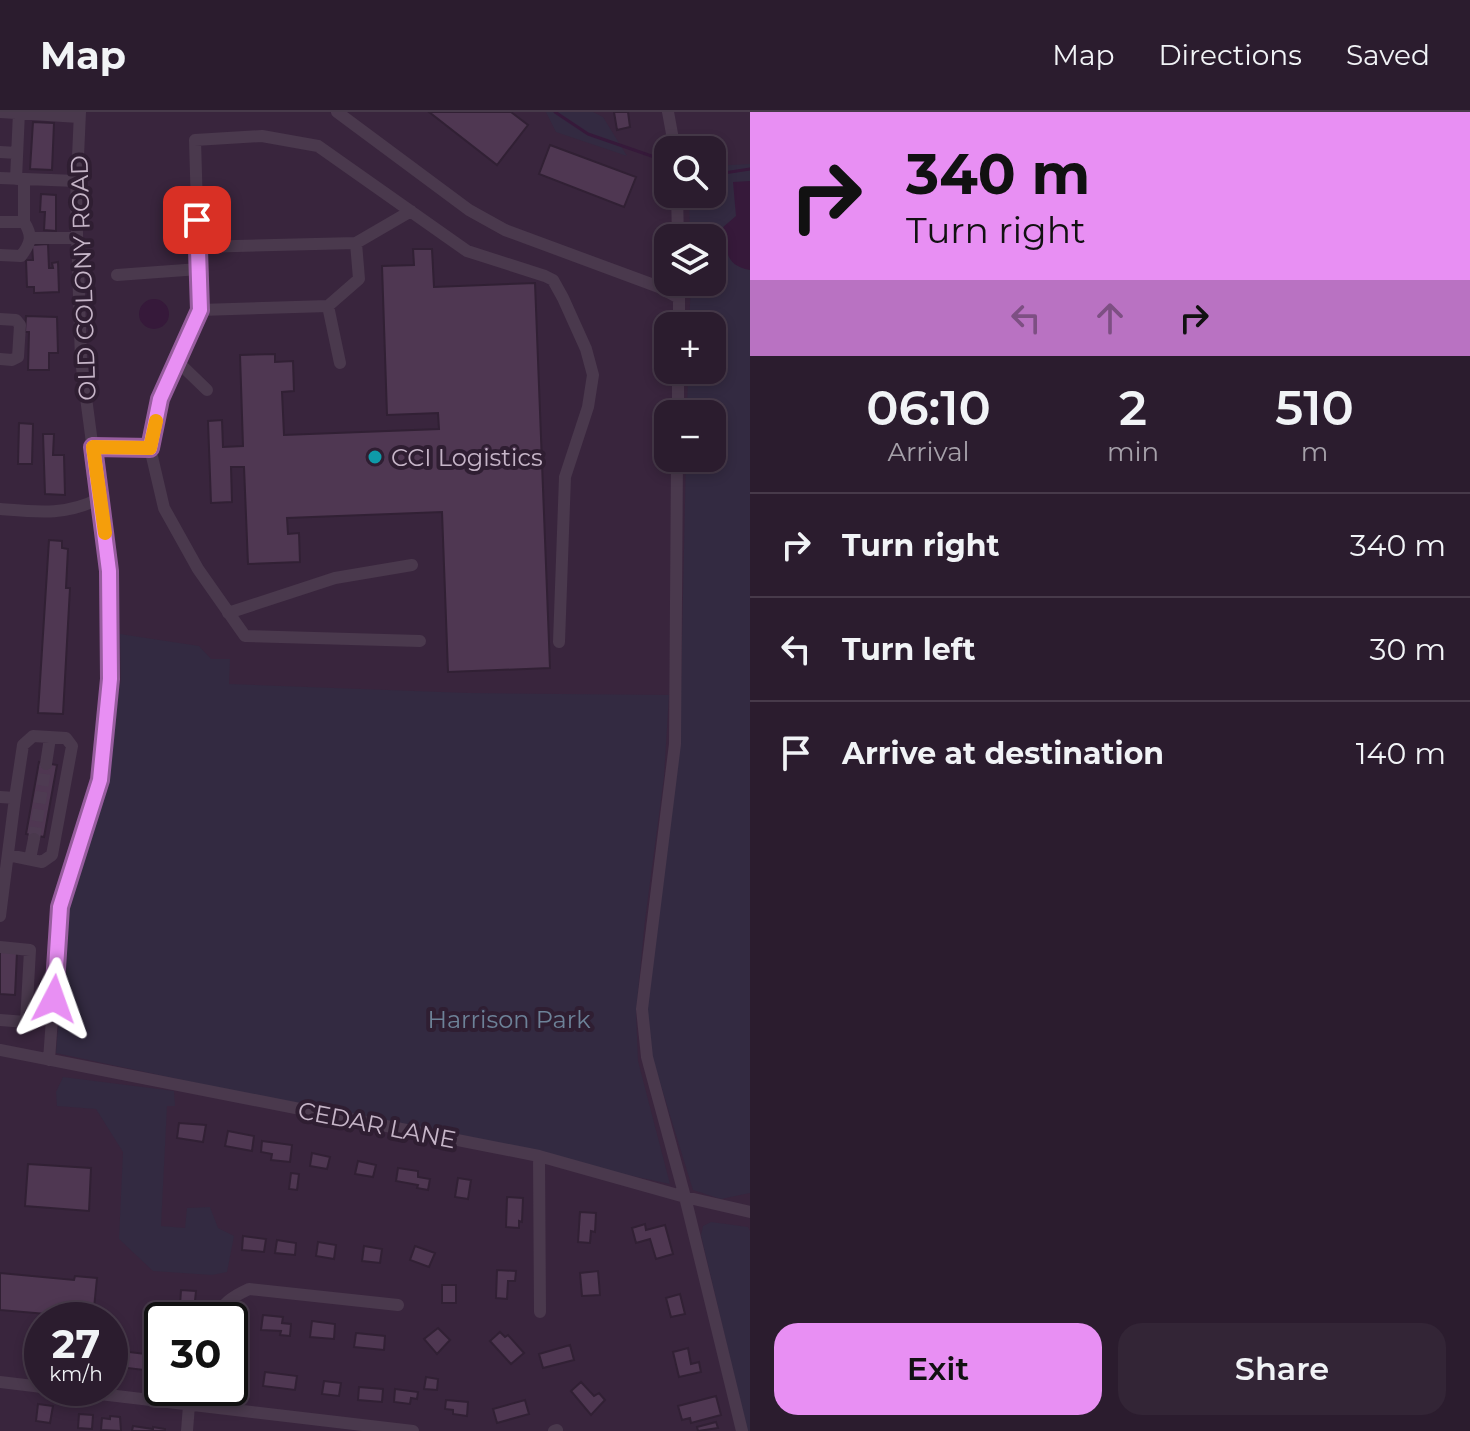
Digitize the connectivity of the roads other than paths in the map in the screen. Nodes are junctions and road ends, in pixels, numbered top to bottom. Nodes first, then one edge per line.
1 (0, 112) edge
2 (337, 112) edge
3 (668, 112) edge
4 (19, 113) edge
5 (80, 114) edge
6 (672, 136) edge
7 (0, 152) edge
8 (17, 153) junction
9 (0, 178) edge
10 (20, 180) junction
11 (76, 181) junction
12 (411, 211) junction
13 (0, 222) edge
14 (24, 222) junction
15 (30, 238) junction
16 (77, 238) junction
17 (356, 243) junction
18 (198, 247) junction
19 (0, 255) edge
20 (199, 269) junction
21 (117, 275) dead end
22 (679, 298) joint
23 (328, 306) junction
24 (200, 310) junction
25 (679, 312) edge
26 (0, 319) edge
27 (0, 359) edge
28 (177, 361) junction
29 (340, 363) dead end
30 (207, 390) dead end
31 (93, 447) junction
32 (150, 448) junction
33 (677, 472) edge
34 (100, 498) junction
35 (0, 509) edge
36 (412, 565) dead end
37 (228, 613) junction
38 (420, 641) dead end
39 (559, 642) dead end
40 (50, 738) junction
41 (46, 764) tunnel mouth
42 (0, 797) edge
43 (15, 798) junction
44 (34, 839) tunnel mouth
45 (8, 855) junction
46 (30, 859) junction
47 (0, 916) edge
48 (0, 947) edge
49 (0, 1020) edge
50 (0, 1050) edge
51 (49, 1060) junction
52 (539, 1156) junction
53 (685, 1197) junction
54 (750, 1212) edge
55 (228, 1302) edge
56 (398, 1305) dead end
57 (540, 1312) dead end
58 (0, 1382) edge
59 (24, 1385) edge
60 (189, 1406) edge
61 (200, 1406) edge
62 (210, 1407) joint
63 (306, 1424) edge
64 (187, 1431) edge
65 (413, 1431) edge
66 (742, 1431) edge

1 - 4 street
2 - 22 street
3 - 6 street
4 - 5 street
4 - 8 street
5 - 11 street, OLD COLONY ROAD
7 - 8 street
8 - 10 street
9 - 10 street
10 - 11 street
10 - 14 street
11 - 16 street, OLD COLONY ROAD
12 - 17 street
12 - 18 street
12 - 39 street
13 - 14 street
14 - 15 street
15 - 16 street
15 - 19 street
16 - 31 street, OLD COLONY ROAD
17 - 18 street
17 - 23 street
18 - 20 street
20 - 21 street
20 - 24 street
22 - 25 street
23 - 24 street
23 - 29 street
24 - 28 street
26 - 27 street
28 - 30 street
28 - 32 street
31 - 32 street
31 - 34 street, OLD COLONY ROAD
32 - 37 street
33 - 53 street
34 - 35 street
34 - 51 street, OLD COLONY ROAD
36 - 37 street
37 - 38 street
40 - 41 street
40 - 43 street
40 - 46 street
42 - 43 street
43 - 45 street
44 - 46 street
45 - 46 street
45 - 47 street
48 - 49 street
50 - 51 street, CEDAR LANE
51 - 52 street, CEDAR LANE
52 - 53 street, CEDAR LANE
52 - 57 street
53 - 54 street, CEDAR LANE
53 - 66 street
55 - 56 street
58 - 59 street
60 - 64 street
61 - 62 street
62 - 63 street
63 - 65 street

